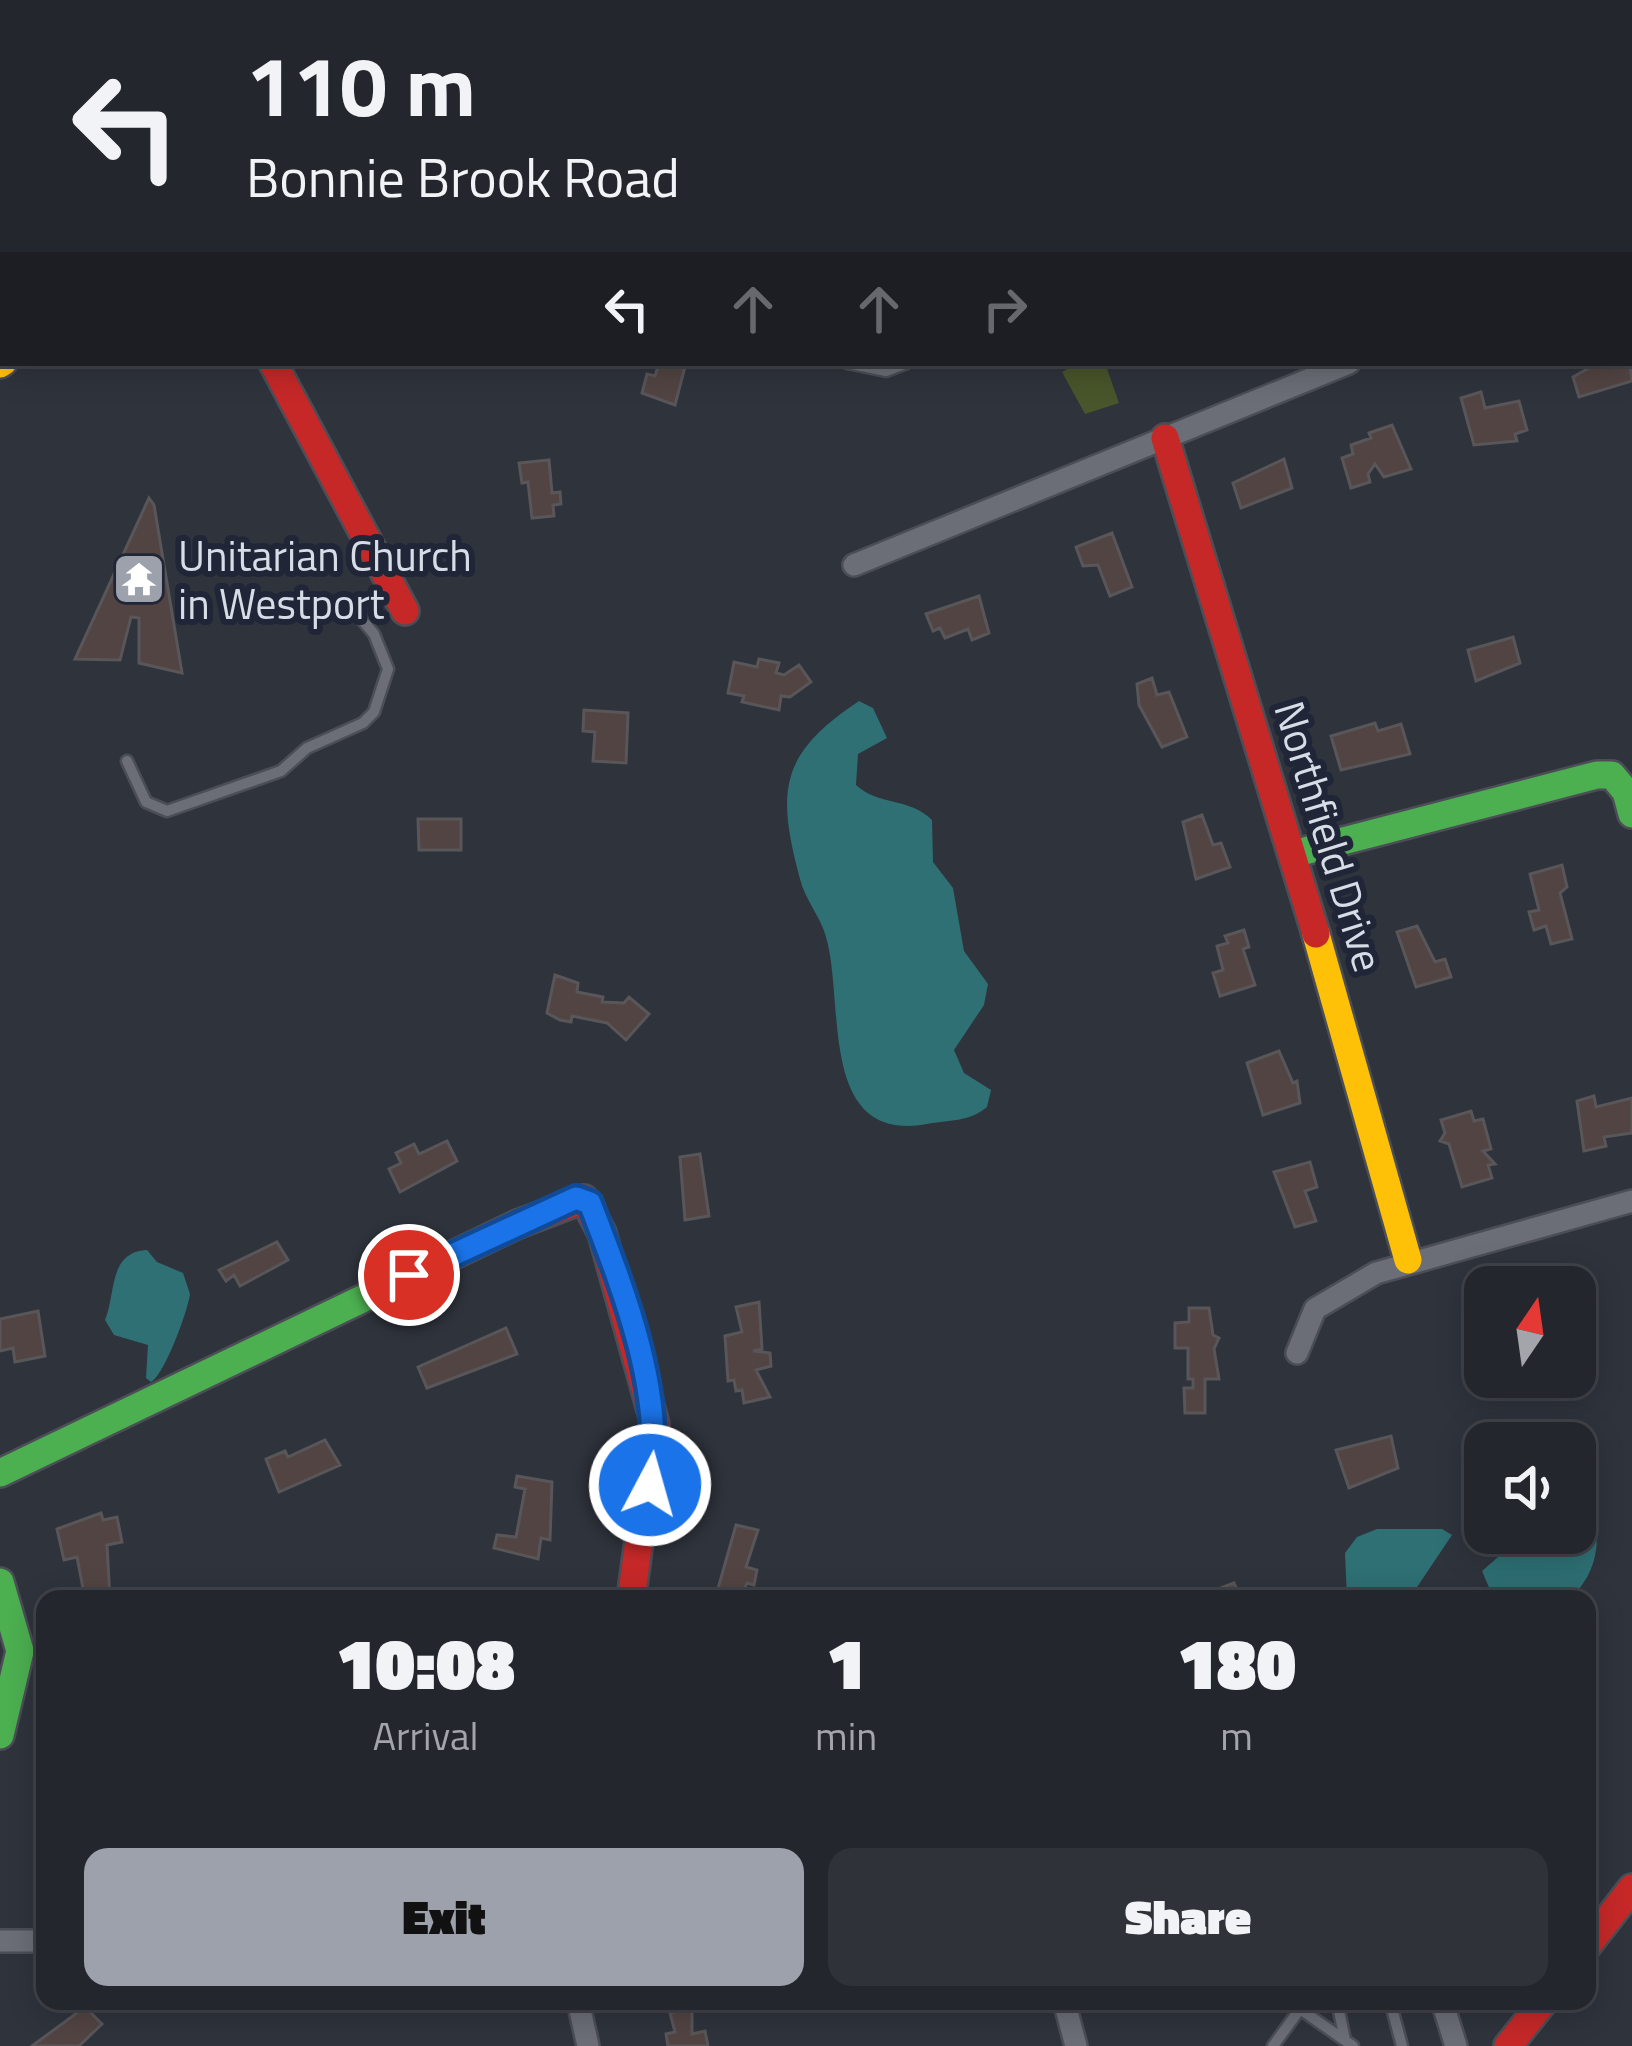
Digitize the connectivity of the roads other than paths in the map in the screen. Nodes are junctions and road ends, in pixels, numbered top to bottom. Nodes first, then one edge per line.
1 (274, 366) edge
2 (862, 366) edge
3 (899, 366) edge
4 (1342, 366) edge
5 (1165, 438) junction
6 (854, 565) dead end
7 (353, 609) dead end
8 (405, 610) dead end
9 (127, 760) dead end
10 (1632, 814) edge
11 (1293, 854) junction
12 (1632, 1201) edge
13 (1408, 1260) junction
14 (1298, 1353) dead end
15 (0, 1473) edge
16 (0, 1582) edge
17 (632, 1590) edge
18 (0, 1736) edge
19 (1632, 1888) edge
20 (1596, 1934) edge
21 (0, 1941) edge
22 (36, 1941) edge
23 (580, 2010) edge
24 (1066, 2010) edge
25 (1295, 2010) edge
26 (1306, 2010) edge
27 (1340, 2010) edge
28 (1392, 2010) edge
29 (1445, 2010) edge
30 (1537, 2010) edge
31 (1349, 2043) edge
32 (588, 2046) edge
33 (1076, 2046) edge
34 (1274, 2046) edge
35 (1402, 2046) edge
36 (1456, 2046) edge
37 (1508, 2046) edge

1 - 8 street
2 - 3 lane
4 - 5 street
5 - 6 street
5 - 11 street, Northfield Drive
7 - 9 lane
10 - 11 street
11 - 13 street, Northfield Drive
12 - 13 street
13 - 14 street
15 - 17 street
16 - 18 street
19 - 20 street
21 - 22 street
23 - 32 street
24 - 33 street
25 - 34 lane
26 - 31 lane
27 - 31 lane
28 - 35 lane
29 - 36 street
30 - 37 street

